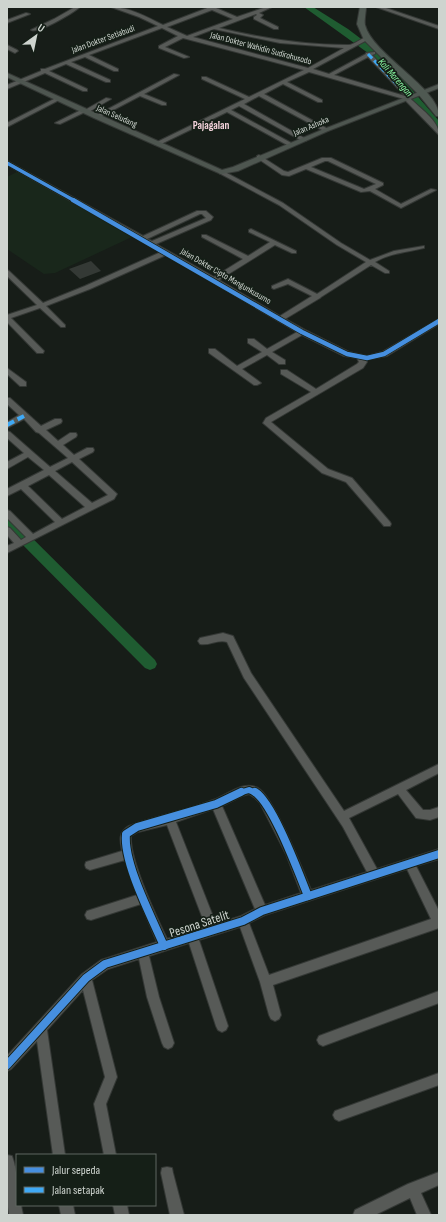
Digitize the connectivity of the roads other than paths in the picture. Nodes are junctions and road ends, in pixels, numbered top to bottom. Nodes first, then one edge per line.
1 (78, 7) edge
2 (113, 7) edge
3 (270, 7) edge
4 (363, 7) edge
5 (378, 7) edge
6 (213, 8) edge
7 (255, 12) junction
8 (28, 14) dead end
9 (237, 19) junction
10 (7, 22) edge
11 (161, 27) junction
12 (214, 28) junction
13 (276, 28) dead end
14 (439, 28) edge
15 (33, 30) dead end
16 (182, 36) junction
17 (189, 37) junction
18 (362, 40) junction
19 (7, 47) edge
20 (347, 47) junction
21 (15, 51) dead end
22 (378, 51) junction
23 (368, 54) junction
24 (86, 55) junction
25 (186, 57) dead end
26 (66, 62) junction
27 (43, 70) junction
28 (116, 70) dead end
29 (308, 70) junction
30 (7, 75) edge
31 (176, 75) dead end
32 (330, 75) junction
33 (204, 78) dead end
34 (19, 81) junction
35 (108, 81) dead end
36 (282, 82) junction
37 (439, 86) edge
38 (7, 87) edge
39 (85, 90) dead end
40 (419, 93) junction
41 (139, 94) junction
42 (260, 94) junction
43 (407, 98) junction
44 (58, 99) junction
45 (108, 99) dead end
46 (250, 99) junction
47 (320, 100) dead end
48 (164, 104) dead end
49 (240, 104) junction
50 (228, 110) junction
51 (84, 111) junction
52 (439, 114) edge
53 (96, 117) junction
54 (58, 123) dead end
55 (7, 125) edge
56 (326, 130) junction
57 (439, 133) edge
58 (304, 140) junction
59 (157, 144) junction
60 (291, 145) junction
61 (259, 157) junction
62 (7, 163) edge
63 (306, 167) junction
64 (221, 172) junction
65 (371, 189) junction
66 (433, 190) dead end
67 (252, 232) dead end
68 (204, 236) dead end
69 (142, 239) junction
70 (275, 242) junction
71 (151, 244) junction
72 (422, 247) dead end
73 (166, 252) junction
74 (294, 252) dead end
75 (248, 259) junction
76 (370, 263) junction
77 (7, 272) edge
78 (386, 272) dead end
79 (214, 280) junction
80 (274, 287) dead end
81 (318, 297) junction
82 (41, 307) junction
83 (7, 318) edge
84 (282, 319) junction
85 (439, 321) edge
86 (63, 326) dead end
87 (302, 332) junction
88 (251, 340) dead end
89 (212, 351) dead end
90 (40, 352) dead end
91 (268, 352) junction
92 (360, 357) junction
93 (282, 362) dead end
94 (237, 368) junction
95 (7, 370) edge
96 (284, 372) dead end
97 (257, 383) dead end
98 (23, 384) dead end
99 (316, 392) junction
100 (7, 400) edge
101 (24, 416) junction
102 (58, 421) dead end
103 (7, 425) edge
104 (39, 430) junction
105 (7, 434) edge
106 (73, 435) dead end
107 (56, 445) junction
108 (90, 450) dead end
109 (29, 453) junction
110 (73, 459) junction
111 (7, 466) edge
112 (49, 471) junction
113 (22, 485) junction
114 (7, 493) edge
115 (91, 508) junction
116 (7, 513) edge
117 (61, 523) junction
118 (388, 524) dead end
119 (7, 530) edge
120 (26, 541) junction
121 (7, 550) edge
122 (203, 641) dead end
123 (439, 768) edge
124 (399, 788) junction
125 (216, 804) junction
126 (439, 812) edge
127 (342, 817) junction
128 (170, 819) junction
129 (128, 854) junction
130 (439, 854) edge
131 (90, 865) dead end
132 (410, 865) junction
133 (374, 874) junction
134 (308, 896) junction
135 (144, 898) junction
136 (262, 911) junction
137 (91, 915) dead end
138 (243, 921) junction
139 (439, 922) edge
140 (214, 930) junction
141 (192, 937) junction
142 (164, 946) junction
143 (143, 953) junction
144 (86, 978) junction
145 (266, 982) junction
146 (439, 997) edge
147 (275, 1015) dead end
148 (222, 1026) dead end
149 (41, 1028) junction
150 (323, 1040) dead end
151 (168, 1043) dead end
152 (7, 1065) edge
153 (439, 1079) edge
154 (339, 1115) dead end
155 (59, 1154) edge
156 (110, 1154) edge
157 (7, 1161) edge
158 (167, 1173) dead end
159 (439, 1178) edge
160 (413, 1189) junction
161 (16, 1215) edge
162 (177, 1215) edge
163 (360, 1215) edge
164 (424, 1215) edge

1 - 15 street
2 - 11 street, Jalan Dokter Wahidin Sudirohusodo
3 - 7 street
4 - 18 highway
5 - 14 street
6 - 9 street
6 - 11 street, Jalan Dokter Setiabudi
7 - 9 street
7 - 13 street
8 - 10 street
9 - 12 street
11 - 16 street, Jalan Dokter Wahidin Sudirohusodo
11 - 24 street, Jalan Dokter Setiabudi
12 - 17 street
12 - 20 street
16 - 17 street, Jalan Dokter Wahidin Sudirohusodo
16 - 25 street
17 - 29 street, Jalan Dokter Wahidin Sudirohusodo
18 - 20 street
18 - 22 highway
19 - 21 street
20 - 29 street
22 - 23 street
22 - 40 highway
23 - 32 street
23 - 43 street
24 - 26 street, Jalan Dokter Setiabudi
24 - 28 street
26 - 27 street, Jalan Dokter Setiabudi
26 - 35 street
27 - 34 street, Jalan Dokter Setiabudi
27 - 39 street
29 - 32 street, Jalan Dokter Wahidin Sudirohusodo
29 - 36 street
30 - 34 main road, Jalan Seludang
31 - 41 street
32 - 43 street, Jalan Dokter Wahidin Sudirohusodo
33 - 46 street
34 - 38 street, Jalan Dokter Setiabudi
34 - 44 main road, Jalan Seludang
36 - 42 street
36 - 47 street
37 - 40 main road
40 - 43 main road
40 - 52 highway
41 - 48 street
41 - 53 street
42 - 46 street
42 - 56 street
43 - 56 main road, Jalan Ashoka
43 - 57 street
44 - 51 main road, Jalan Seludang
44 - 55 street
45 - 51 street
46 - 49 street
49 - 50 street
49 - 58 street
50 - 59 street
50 - 60 street
51 - 53 main road, Jalan Seludang
51 - 54 street
53 - 59 main road, Jalan Seludang
56 - 58 main road, Jalan Ashoka
58 - 60 main road, Jalan Ashoka
59 - 64 main road, Jalan Seludang
60 - 61 main road, Jalan Ashoka
61 - 63 street
61 - 64 main road, Jalan Ashoka
62 - 69 street, Jalan Dokter Cipto Mangunkusumo
63 - 65 street
63 - 65 street
64 - 76 street
65 - 66 street
67 - 70 street
68 - 75 street
69 - 71 street, Jalan Dokter Cipto Mangunkusumo
69 - 71 street
70 - 74 street
70 - 75 street
71 - 73 street, Jalan Dokter Cipto Mangunkusumo
72 - 76 street
73 - 79 street, Jalan Dokter Cipto Mangunkusumo
73 - 82 street
75 - 79 street
76 - 78 street
76 - 81 street
77 - 82 street
79 - 84 street, Jalan Dokter Cipto Mangunkusumo
80 - 81 street
81 - 84 street
82 - 83 street
82 - 86 street
83 - 90 street
84 - 87 street, Jalan Dokter Cipto Mangunkusumo
85 - 92 street, Jalan Dokter Cipto Mangunkusumo
87 - 91 street
87 - 92 street, Jalan Dokter Cipto Mangunkusumo
88 - 91 street
89 - 94 street
91 - 93 street
91 - 94 street
92 - 99 street
94 - 97 street
95 - 98 street
96 - 99 street
99 - 118 street
100 - 101 street
101 - 103 street
101 - 104 street
102 - 104 street
104 - 107 street
105 - 109 street
106 - 107 street
107 - 110 street
108 - 110 street
109 - 111 street
109 - 112 street
110 - 112 street
110 - 115 street
112 - 113 street
112 - 115 street
113 - 114 street
113 - 117 street
115 - 117 street
116 - 120 street
117 - 120 street
119 - 120 street
120 - 121 street
122 - 127 street
123 - 124 street
124 - 126 street
124 - 127 street
125 - 128 street
125 - 134 street
125 - 136 street
127 - 133 street
128 - 129 street
128 - 140 street
129 - 131 street
129 - 135 street
130 - 132 street, Pesona Satelit
132 - 133 street, Pesona Satelit
132 - 139 street
133 - 134 street, Pesona Satelit
134 - 136 street, Pesona Satelit
135 - 137 street
135 - 142 street
136 - 138 street, Pesona Satelit
138 - 140 street, Pesona Satelit
138 - 145 street
139 - 145 street
140 - 141 street, Pesona Satelit
141 - 142 street, Pesona Satelit
141 - 148 street
142 - 143 street, Pesona Satelit
143 - 144 street, Pesona Satelit
143 - 151 street
144 - 149 street, Pesona Satelit
144 - 156 street
145 - 147 street
146 - 150 street
149 - 152 street, Pesona Satelit
149 - 155 street
153 - 154 street
157 - 161 street
158 - 162 street
159 - 160 street
160 - 163 street
160 - 164 street

